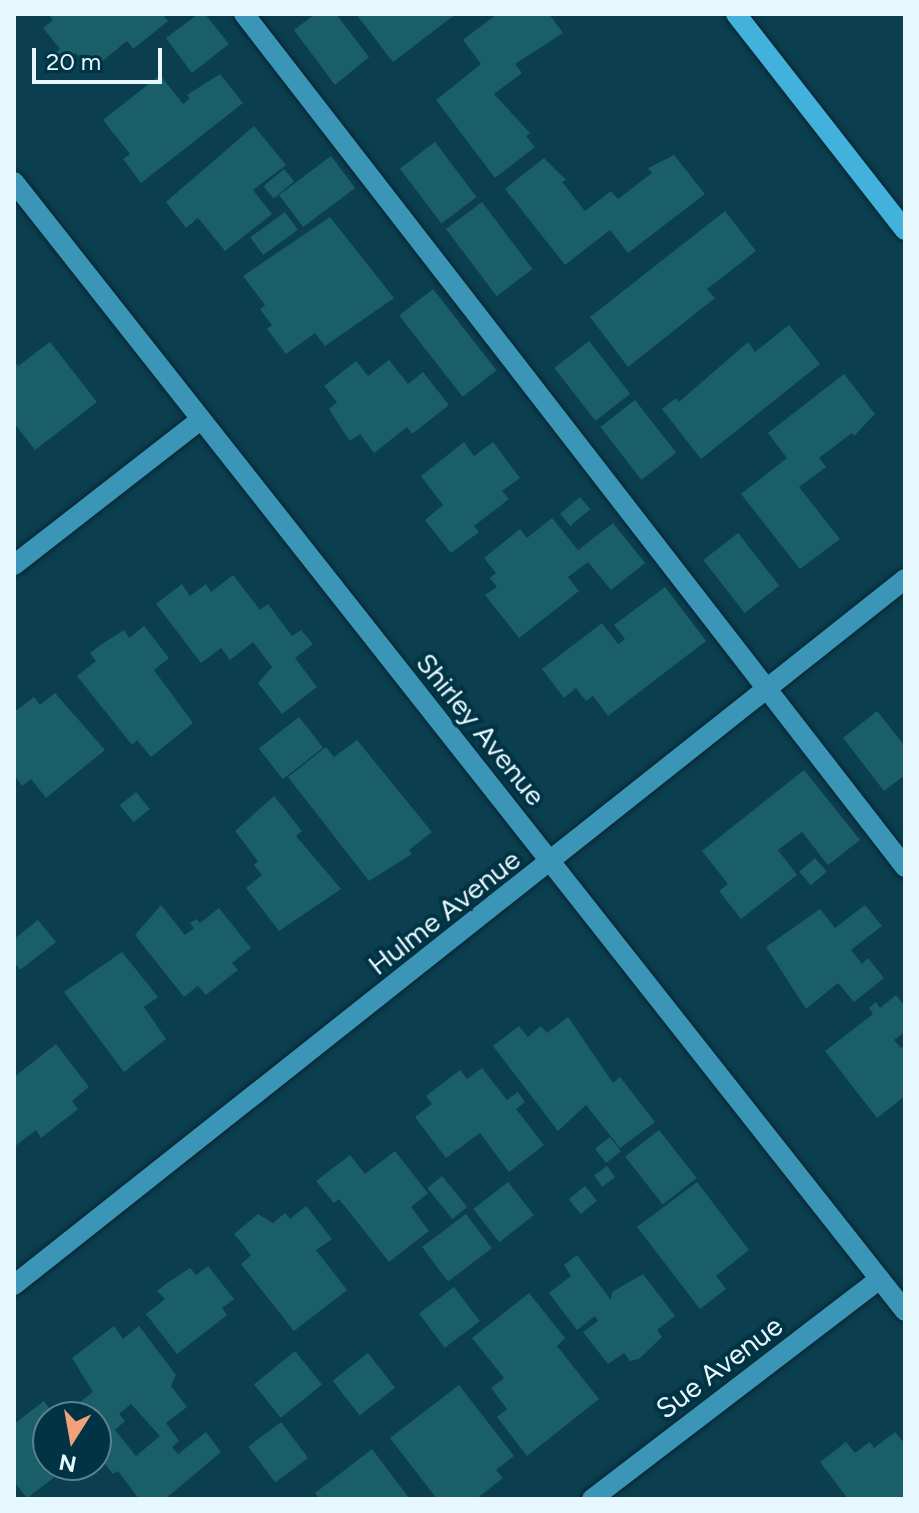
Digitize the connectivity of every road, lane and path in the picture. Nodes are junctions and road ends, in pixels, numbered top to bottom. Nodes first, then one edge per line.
1 (244, 14) edge
2 (736, 14) edge
3 (14, 182) edge
4 (905, 230) edge
5 (199, 421) junction
6 (14, 565) edge
7 (905, 579) edge
8 (764, 687) junction
9 (552, 863) junction
10 (905, 867) edge
11 (880, 1279) junction
12 (14, 1285) edge
13 (905, 1311) edge
14 (592, 1499) edge

1 - 8 street
2 - 4 main road
3 - 5 street, Shirley Avenue
5 - 6 street
5 - 9 street, Shirley Avenue
7 - 8 street, Hulme Avenue
8 - 9 street, Hulme Avenue
8 - 10 street
9 - 11 street, Shirley Avenue
9 - 12 street, Hulme Avenue
11 - 13 street, Shirley Avenue
11 - 14 street, Sue Avenue

